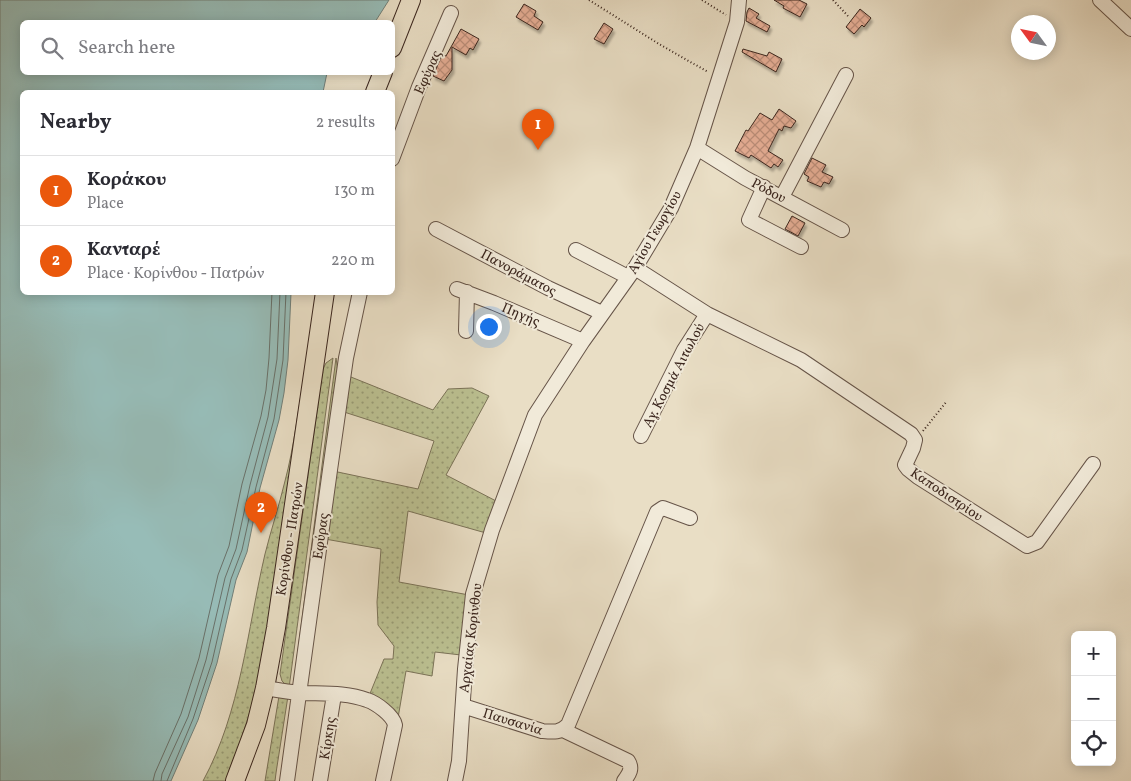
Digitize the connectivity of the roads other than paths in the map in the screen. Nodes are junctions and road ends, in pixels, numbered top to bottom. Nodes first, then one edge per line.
1 (411, 0) edge
2 (739, 0) edge
3 (1100, 0) edge
4 (451, 13) dead end
5 (1131, 29) edge
6 (395, 40) edge
7 (382, 75) edge
8 (846, 75) dead end
9 (376, 90) edge
10 (697, 148) junction
11 (395, 151) edge
12 (764, 187) junction
13 (782, 197) junction
14 (436, 229) dead end
15 (842, 230) dead end
16 (801, 247) dead end
17 (576, 250) dead end
18 (631, 272) junction
19 (325, 295) edge
20 (359, 295) edge
21 (602, 314) junction
22 (706, 314) junction
23 (466, 331) dead end
24 (583, 341) junction
25 (535, 415) joint
26 (640, 436) dead end
27 (1093, 464) dead end
28 (690, 518) dead end
29 (265, 688) junction
30 (299, 693) junction
31 (334, 695) junction
32 (463, 706) junction
33 (563, 730) junction
34 (235, 781) edge
35 (287, 781) edge
36 (320, 781) edge
37 (383, 781) edge
38 (455, 781) edge
39 (624, 781) edge

1 - 6 main road
2 - 10 street, Αγίου Γεωργίου
3 - 5 street
4 - 11 street, Εφύρας
7 - 9 main road
8 - 13 street
10 - 12 street, Ρόδου
10 - 18 street, Αγίου Γεωργίου
12 - 13 street, Ρόδου
12 - 16 street
13 - 15 street, Ρόδου
14 - 21 street, Πανοράματος
17 - 18 street
18 - 21 street, Αγίου Γεωργίου
18 - 22 street
19 - 29 main road, Κορίνθου - Πατρών
20 - 30 street, Εφύρας
21 - 24 street, Αγίου Γεωργίου
22 - 26 street, Αγ. Κοσμά Αιτωλού
22 - 27 street, Καποδιστρίου
23 - 24 street, Πηγής
24 - 25 street, Αγίου Γεωργίου
25 - 32 street, Αρχαίας Κορίνθου
28 - 33 street
29 - 30 street
29 - 34 main road, Κορίνθου - Πατρών
30 - 31 street
30 - 35 street, Εφύρας
31 - 36 street, Κίρκης
31 - 37 street
32 - 33 street, Παυσανία
32 - 38 street, Αρχαίας Κορίνθου
33 - 39 street

